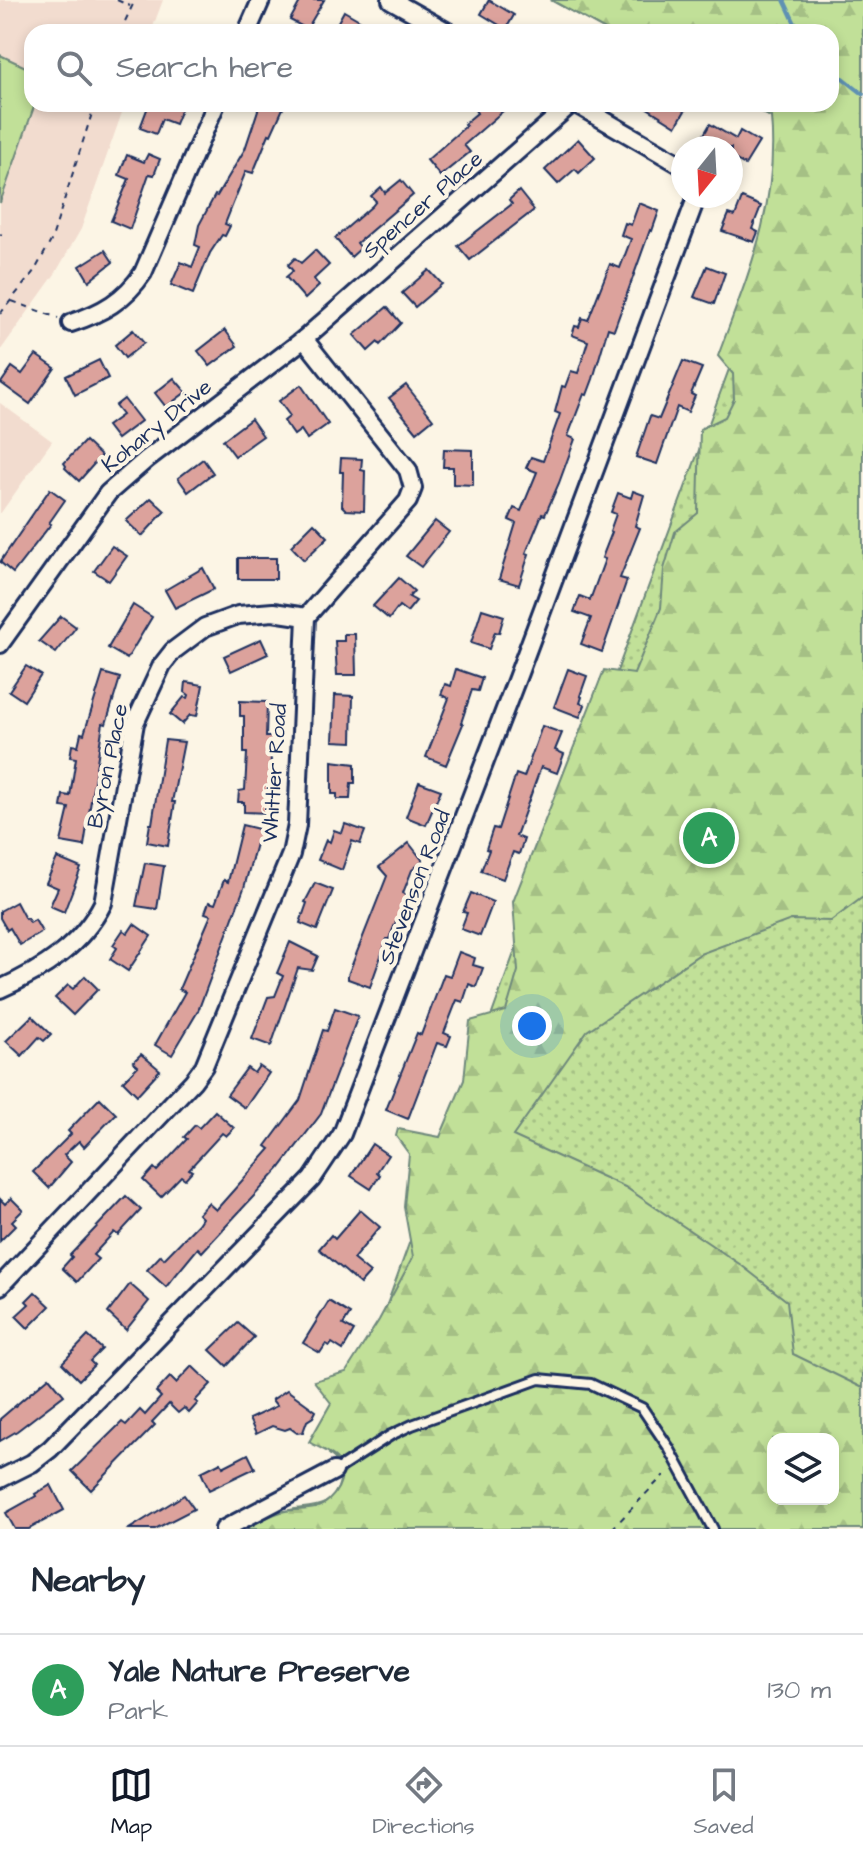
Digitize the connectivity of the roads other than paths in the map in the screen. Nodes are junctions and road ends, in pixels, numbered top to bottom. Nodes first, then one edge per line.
1 (261, 0) edge
2 (391, 0) edge
3 (250, 24) edge
4 (434, 24) edge
5 (213, 112) edge
6 (564, 112) edge
7 (587, 112) edge
8 (671, 159) edge
9 (693, 208) edge
10 (71, 323) road end
11 (304, 339) junction
12 (306, 617) junction
13 (0, 644) edge
14 (0, 989) edge
15 (0, 1286) edge
16 (334, 1471) joint
17 (0, 1479) edge
18 (224, 1529) edge
19 (713, 1529) edge

1 - 3 street
2 - 4 street
5 - 10 street
6 - 11 street, Spencer Place
7 - 8 street
9 - 17 street, Stevenson Road
11 - 12 street
11 - 13 street, Kohary Drive
12 - 14 street, Byron Place
12 - 15 street, Whittier Road
16 - 18 street
16 - 19 lane

